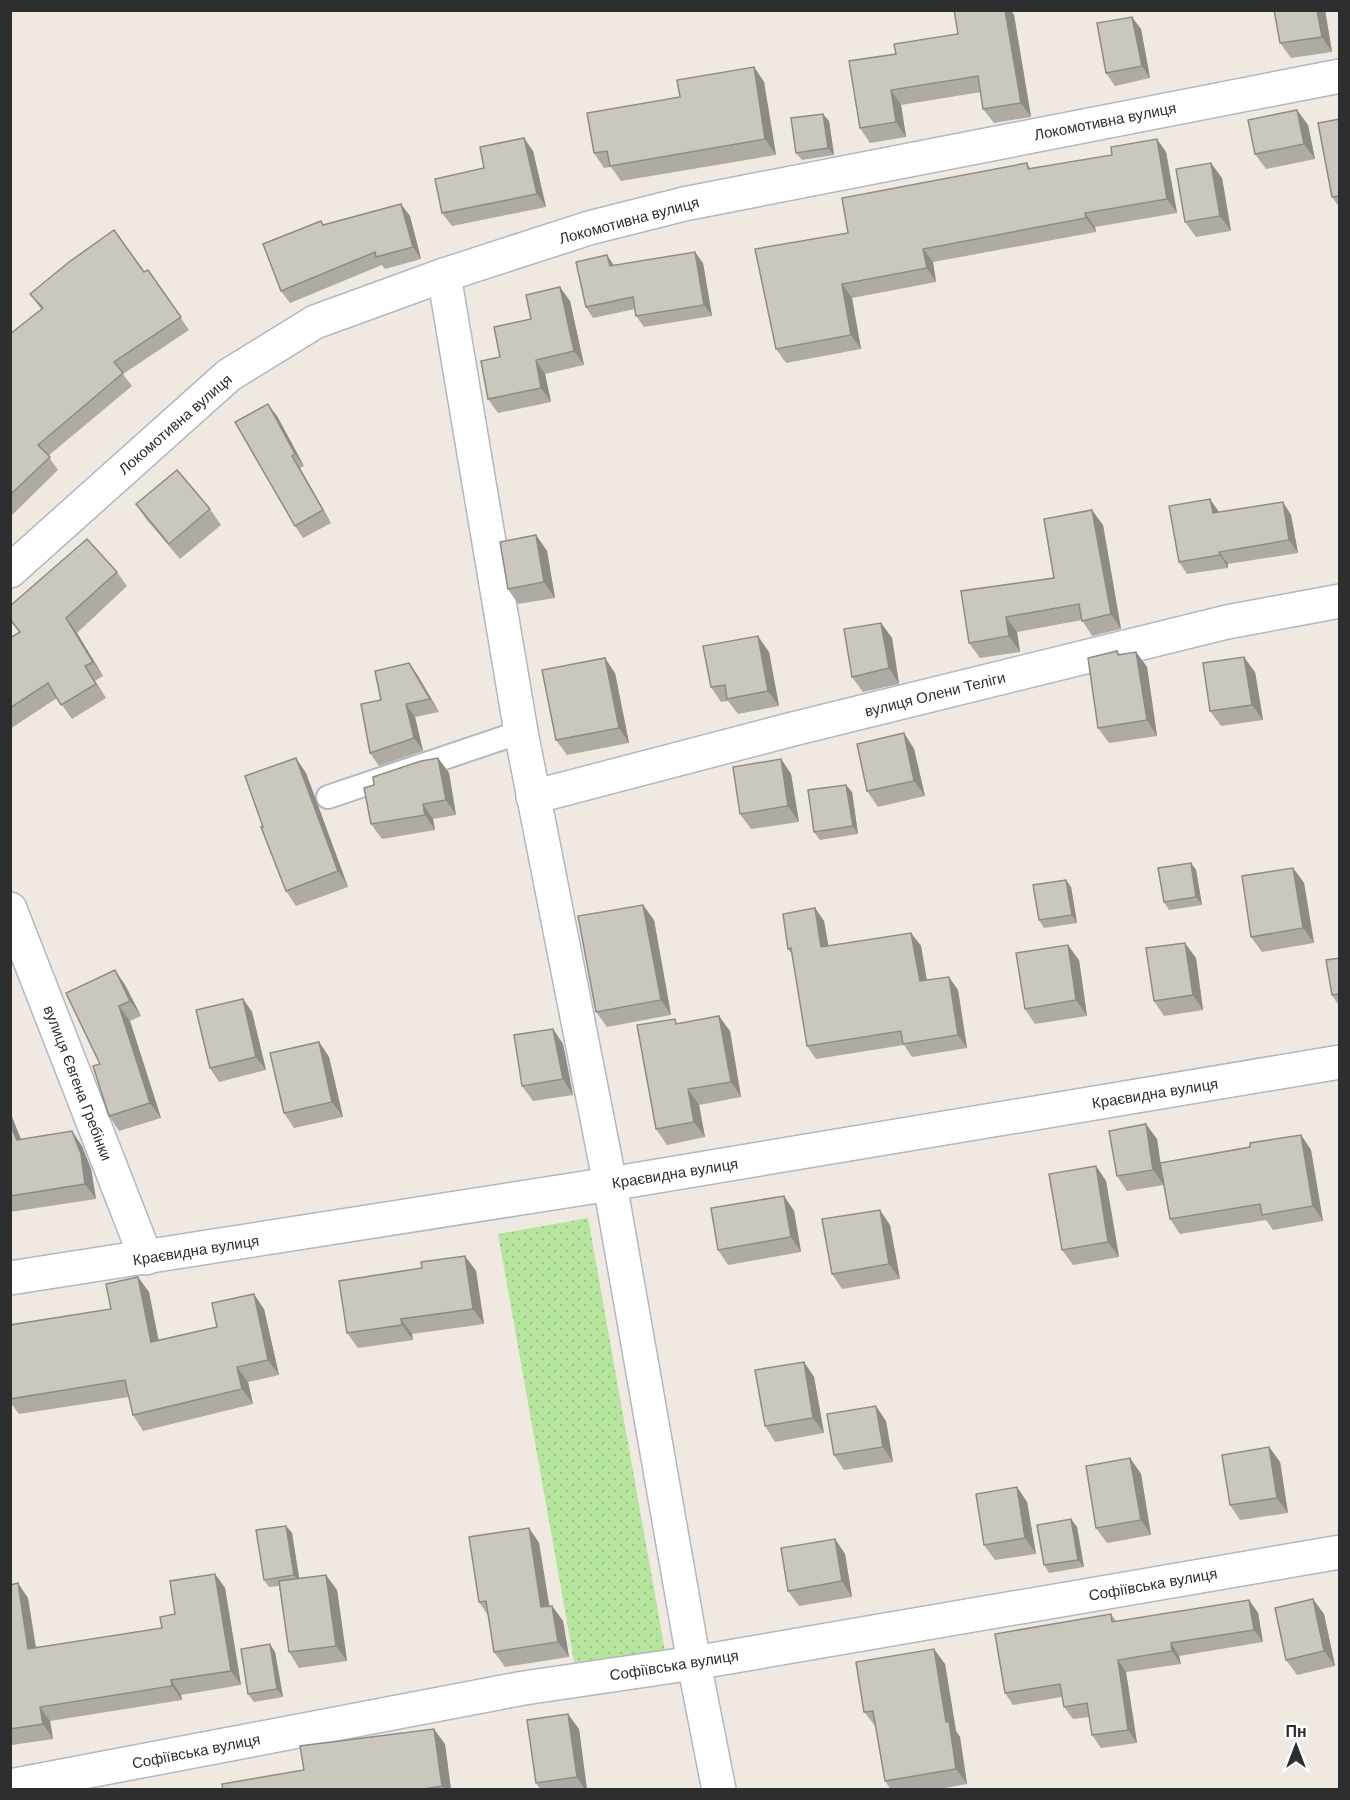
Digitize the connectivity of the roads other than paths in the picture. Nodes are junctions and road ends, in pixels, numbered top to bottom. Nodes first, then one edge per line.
1 (1340, 76) edge
2 (444, 275) junction
3 (10, 571) edge
4 (1340, 601) edge
5 (521, 732) junction
6 (328, 797) dead end
7 (533, 797) junction
8 (10, 909) edge
9 (1340, 1062) edge
10 (610, 1184) junction
11 (146, 1258) junction
12 (10, 1278) edge
13 (1340, 1552) edge
14 (694, 1663) junction
15 (10, 1786) edge
16 (719, 1790) edge

1 - 2 street, Локомотивна вулиця
2 - 3 street, Локомотивна вулиця
2 - 5 street
4 - 7 street, вулиця Олени Теліги
5 - 6 lane
5 - 7 street
7 - 10 street
8 - 11 street, вулиця Євгена Гребінки
9 - 10 street, Краєвидна вулиця
10 - 11 street, Краєвидна вулиця
10 - 14 street
11 - 12 street, Краєвидна вулиця
13 - 14 street, Софіївська вулиця
14 - 15 street, Софіївська вулиця
14 - 16 street

